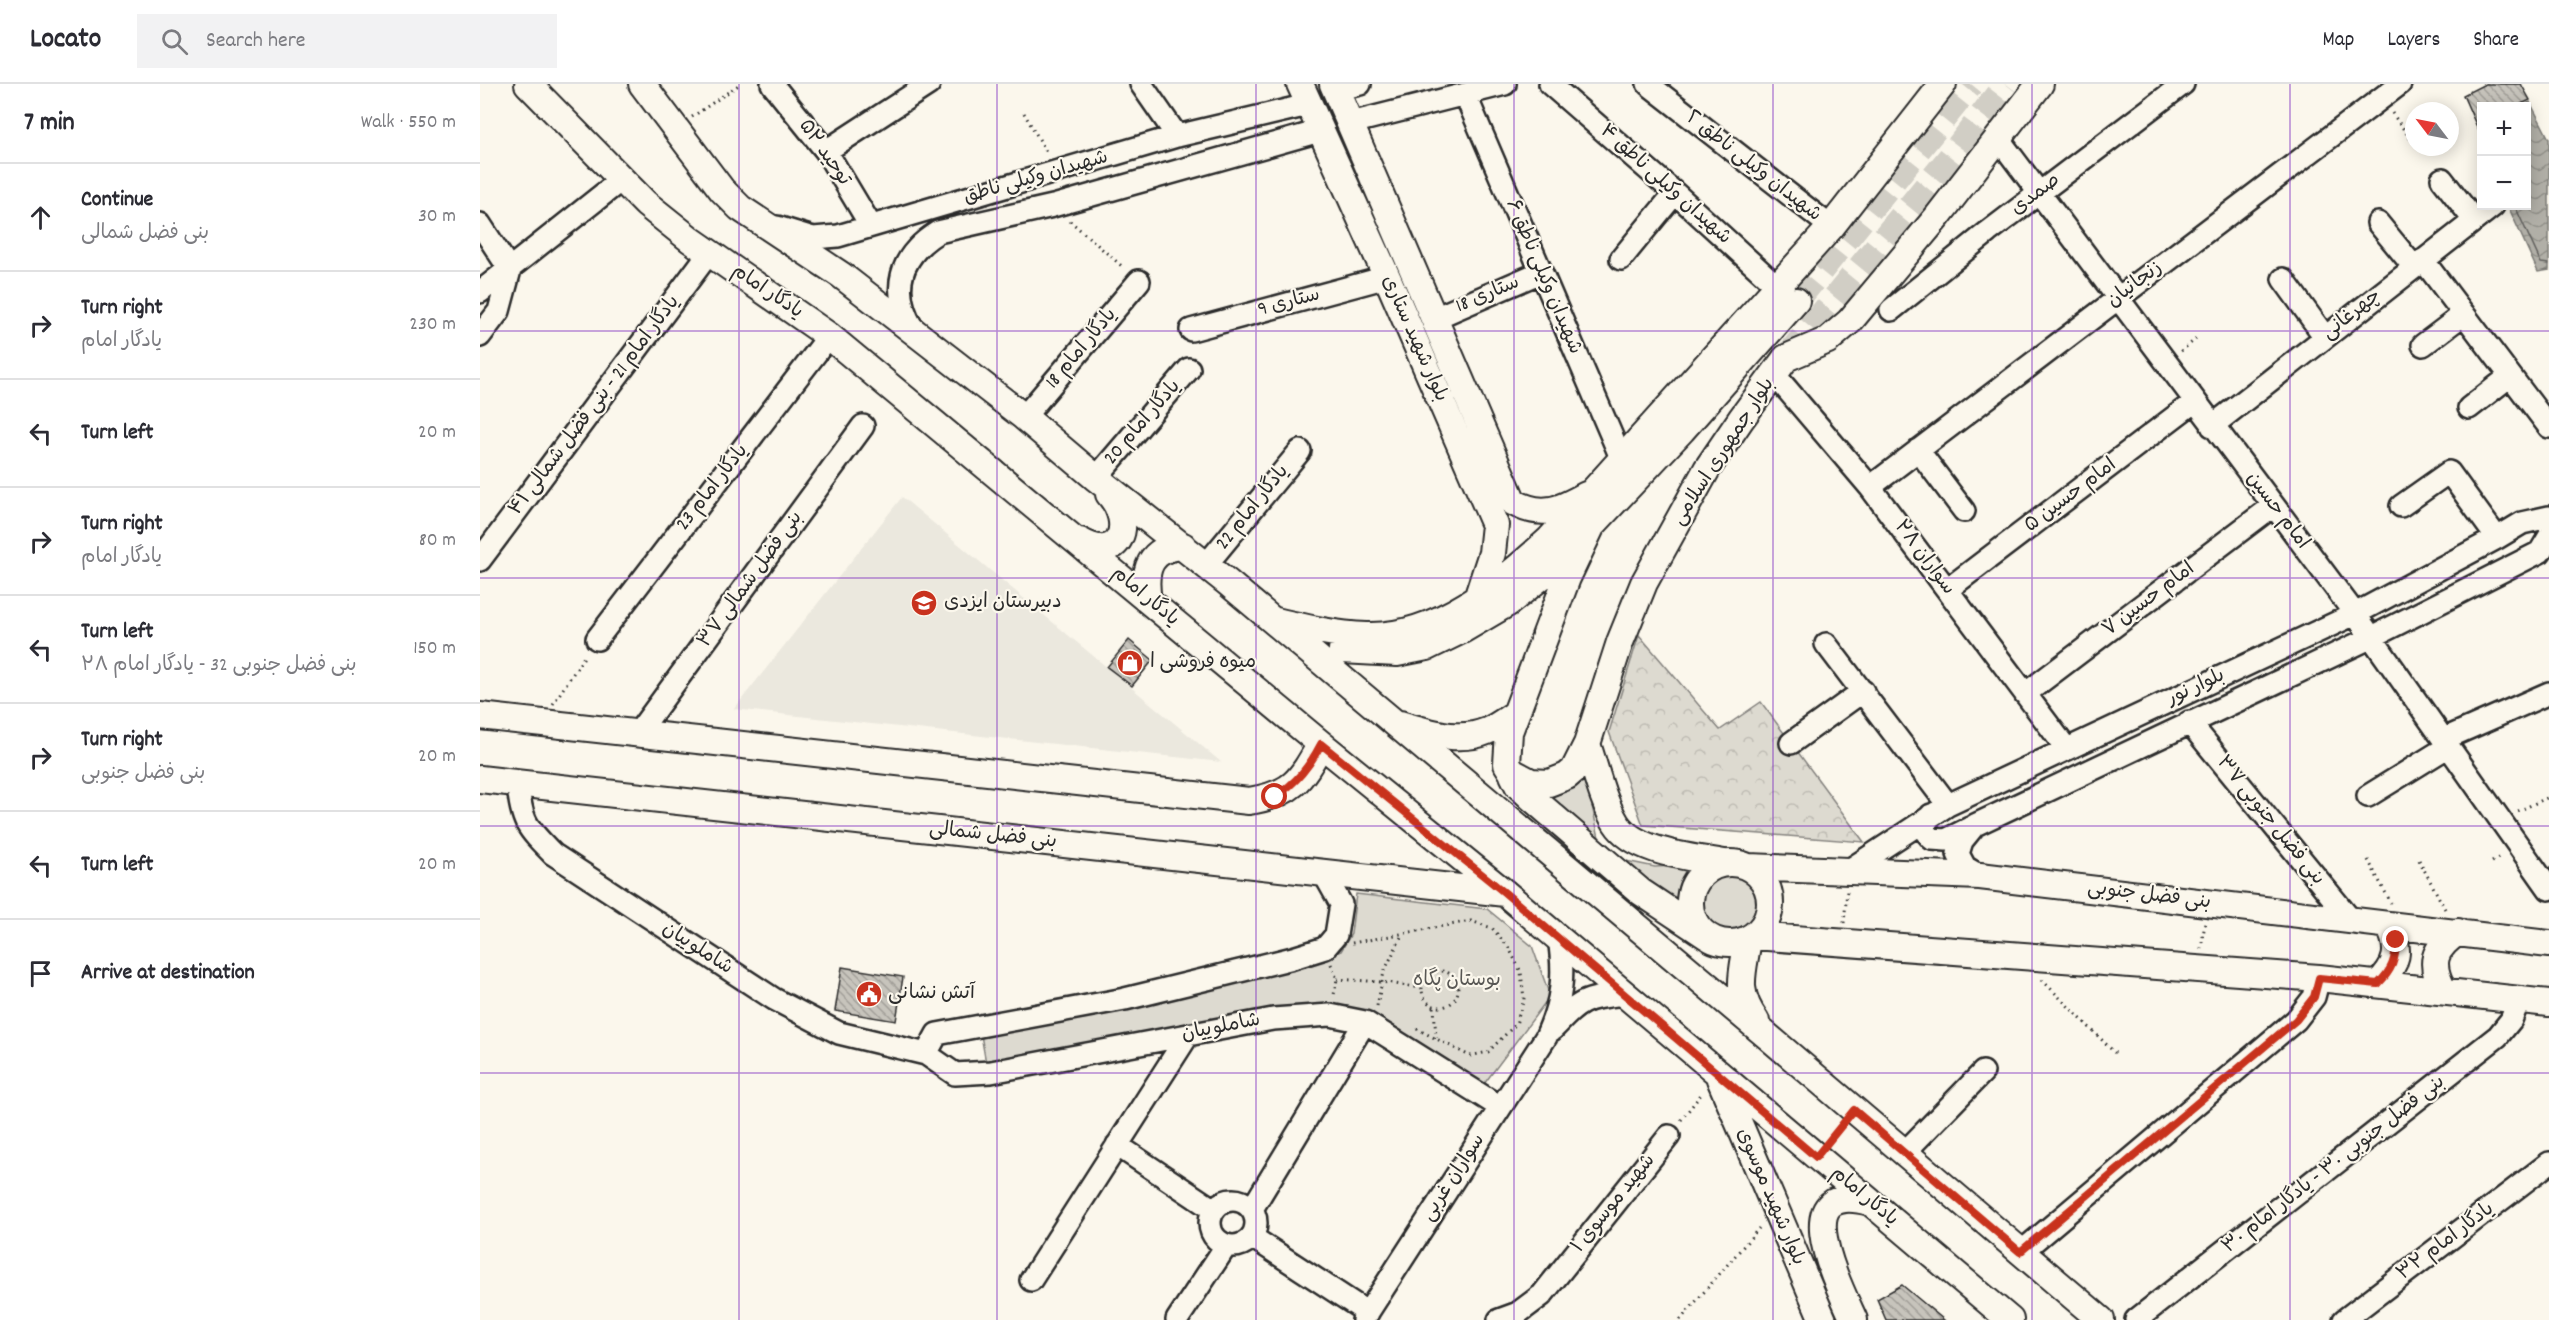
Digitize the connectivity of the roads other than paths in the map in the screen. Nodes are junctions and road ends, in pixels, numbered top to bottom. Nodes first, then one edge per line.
1 (528, 84) edge
2 (642, 84) edge
3 (772, 84) edge
4 (929, 84) edge
5 (1141, 84) edge
6 (1505, 84) edge
7 (1550, 84) edge
8 (1648, 84) edge
9 (1943, 84) edge
10 (2040, 84) edge
11 (2184, 84) edge
12 (2400, 84) edge
13 (1343, 86) edge
14 (1465, 94) junction
15 (1304, 95) edge
16 (1256, 118) junction
17 (1351, 123) junction
18 (1320, 131) junction
19 (1177, 136) junction
20 (1998, 138) junction
21 (1260, 148) junction
22 (826, 151) junction
23 (2442, 179) dead end
24 (621, 180) junction
25 (1675, 193) junction
26 (2038, 194) junction
27 (2488, 210) edge
28 (2474, 220) junction
29 (2378, 223) dead end
30 (480, 224) edge
31 (765, 224) junction
32 (871, 226) junction
33 (1831, 227) junction
34 (709, 253) junction
35 (1621, 259) dead end
36 (2419, 263) junction
37 (510, 270) junction
38 (1541, 272) junction
39 (1387, 277) junction
40 (2283, 279) dead end
41 (1139, 281) road end
42 (480, 292) edge
43 (1787, 295) junction
44 (2117, 299) junction
45 (1891, 310) dead end
46 (2464, 314) junction
47 (1435, 318) junction
48 (1191, 330) dead end
49 (915, 332) junction
50 (480, 336) edge
51 (829, 336) junction
52 (2325, 337) junction
53 (2422, 345) dead end
54 (1780, 366) junction
55 (1189, 369) dead end
56 (2510, 376) junction
57 (2194, 402) junction
58 (2469, 408) dead end
59 (1024, 417) junction
60 (863, 426) dead end
61 (2212, 426) junction
62 (2549, 427) edge
63 (1918, 450) junction
64 (1300, 451) dead end
65 (1622, 460) junction
66 (1096, 478) junction
67 (1870, 487) junction
68 (1594, 491) junction
69 (1513, 502) junction
70 (2272, 506) junction
71 (2401, 506) dead end
72 (1964, 511) dead end
73 (2549, 517) edge
74 (1593, 523) junction
75 (1495, 525) junction
76 (1072, 537) junction
77 (2549, 537) edge
78 (2497, 538) junction
79 (1183, 546) junction
80 (480, 560) edge
81 (1206, 565) junction
82 (1948, 590) junction
83 (1477, 599) junction
84 (1148, 600) junction
85 (2355, 614) junction
86 (1272, 620) junction
87 (1293, 637) junction
88 (2370, 638) junction
89 (597, 639) road end
90 (1826, 644) dead end
91 (1863, 692) junction
92 (2549, 693) edge
93 (2025, 694) junction
94 (480, 716) edge
95 (1391, 722) junction
96 (1512, 723) junction
97 (2189, 723) junction
98 (638, 733) junction
99 (1791, 743) dead end
100 (2446, 743) junction
101 (1321, 744) junction
102 (1587, 744) junction
103 (2066, 748) junction
104 (1512, 772) junction
105 (480, 779) edge
106 (518, 784) junction
107 (2368, 796) dead end
108 (1940, 810) junction
109 (1975, 825) junction
110 (1736, 865) junction
111 (1849, 870) junction
112 (1323, 872) junction
113 (1980, 876) junction
114 (2549, 888) edge
115 (1505, 893) junction
116 (2350, 919) junction
117 (2396, 926) junction
118 (2458, 932) junction
119 (1707, 936) junction
120 (1750, 937) junction
121 (1559, 939) junction
122 (2549, 944) edge
123 (2319, 978) junction
124 (2378, 984) junction
125 (2443, 990) junction
126 (1624, 994) junction
127 (2519, 1000) junction
128 (2549, 1003) edge
129 (1371, 1015) junction
130 (1765, 1034) junction
131 (1188, 1035) junction
132 (1546, 1037) junction
133 (926, 1054) junction
134 (1983, 1072) dead end
135 (1717, 1073) junction
136 (1500, 1107) junction
137 (1669, 1136) road end
138 (1117, 1145) junction
139 (1904, 1153) junction
140 (2549, 1163) edge
141 (1870, 1202) junction
142 (1252, 1209) junction
143 (1214, 1210) junction
144 (1252, 1237) junction
145 (1226, 1246) junction
146 (2020, 1252) junction
147 (1031, 1280) dead end
148 (1365, 1316) edge
149 (1177, 1320) edge
150 (1499, 1320) edge
151 (1823, 1320) edge
152 (1854, 1320) edge
153 (2010, 1320) edge
154 (2101, 1320) edge
155 (2136, 1320) edge
156 (2344, 1320) edge

1 - 24 main road, یادگار امام
2 - 31 main road
3 - 22 street, توحید ۵۲
4 - 22 street
5 - 19 street
6 - 14 street
7 - 25 street, شهیدان وکیلی ناطق ۴
8 - 33 street, شهیدان وکیلی ناطق ٢
9 - 33 main road, بلوار جمهوری اسلامی
10 - 20 main road, بلوار جمهوری اسلامی
11 - 26 street, صمدی
12 - 44 street, زنجانیان
13 - 17 main road, بلوار شهید ستاری
14 - 17 street
14 - 38 street, شهیدان وکیلی ناطق ۶
15 - 16 street, شهیدان وکیلی ناطق
15 - 18 main road, بلوار شهید ستاری
16 - 19 street, شهیدان وکیلی ناطق
16 - 21 street
17 - 47 main road, بلوار شهید ستاری
18 - 21 street, شهیدان وکیلی ناطق
18 - 39 main road, بلوار شهید ستاری
19 - 32 street, شهیدان وکیلی ناطق
20 - 26 street, امام حسین
20 - 54 main road, بلوار جمهوری اسلامی
21 - 49 street, شهیدان وکیلی ناطق
22 - 32 street, توحید ۵۲
23 - 28 street
24 - 34 main road, یادگار امام
24 - 37 street
25 - 35 street
25 - 43 street, شهیدان وکیلی ناطق ۴
26 - 44 street, امام حسین
26 - 45 street, صمدی
27 - 28 street, چهرغانی
28 - 36 street, چهرغانی
29 - 36 street
30 - 37 street
31 - 32 street, شهیدان وکیلی ناطق
31 - 49 main road
33 - 43 main road, بلوار جمهوری اسلامی
34 - 51 main road, یادگار امام
34 - 80 street, یادگار امام 21 - بنی فضل شمالی ۴۱
36 - 46 street
36 - 52 street, چهرغانی
37 - 42 street
37 - 50 street
38 - 47 street, ستاری 18
38 - 65 street, شهیدان وکیلی ناطق ۶
39 - 48 street, ستاری 9
39 - 75 main road, بلوار شهید ستاری
40 - 52 street
41 - 59 street, یادگار امام 18
43 - 65 main road, بلوار جمهوری اسلامی
43 - 74 main road, بلوار جمهوری اسلامی
44 - 57 street, امام حسین
44 - 63 street, زنجانیان
46 - 53 street
46 - 56 street
47 - 69 main road, بلوار شهید ستاری
49 - 59 main road
51 - 76 main road, یادگار امام
51 - 89 street, یادگار امام 23
52 - 61 street, چهرغانی
54 - 67 street, سواران ۲۸
54 - 102 main road, بلوار جمهوری اسلامی
55 - 66 street, یادگار امام 20
56 - 58 street
56 - 62 street
57 - 61 street, امام حسین
57 - 82 street, امام حسین ۵
59 - 66 main road
60 - 98 street, بنی فضل شمالی ۳۷
61 - 70 street, امام حسین
63 - 67 street, زنجانیان
63 - 72 street
64 - 81 street, یادگار امام 22
65 - 68 main road, بلوار جمهوری اسلامی
66 - 76 main road
66 - 79 main road
67 - 82 street, سواران ۲۸
68 - 69 main road
68 - 83 main road, بلوار جمهوری اسلامی
69 - 75 main road
70 - 85 street, امام حسین
70 - 93 street, امام حسین ۷
71 - 78 street
73 - 78 street, بلوار نور
74 - 87 main road, بلوار جمهوری اسلامی
74 - 96 main road
75 - 83 main road
76 - 84 main road, یادگار امام
77 - 88 street, بلوار نور
78 - 85 street, بلوار نور
79 - 81 main road
79 - 84 main road
81 - 86 main road
82 - 93 street, سواران ۲۸
83 - 86 main road, بلوار جمهوری اسلامی
84 - 101 main road, یادگار امام
85 - 88 street, امام حسین
85 - 103 street, بلوار نور
86 - 87 main road
87 - 95 main road
88 - 97 street, بلوار نور
88 - 100 street, امام حسین
90 - 91 street
91 - 99 street
91 - 108 street
92 - 100 street
93 - 103 street, سواران ۲۸
94 - 98 main road
95 - 96 main road
95 - 130 main road
96 - 104 main road
97 - 109 street, بلوار نور
97 - 116 street, بنی فضل جنوبی ۳۷
98 - 101 main road
100 - 107 street
100 - 114 street, امام حسین
101 - 115 main road, یادگار امام
102 - 104 main road, بلوار جمهوری اسلامی
102 - 110 main road
103 - 108 street, بلوار نور
104 - 119 main road
105 - 106 main road, بنی فضل شمالی
106 - 112 main road, بنی فضل شمالی
106 - 133 street, شاملوییان
108 - 109 street, بلوار نور
108 - 111 street, بلوار نور
109 - 113 street
110 - 111 main road, بنی فضل جنوبی
110 - 119 main road
110 - 120 main road
111 - 113 main road, بنی فضل جنوبی
112 - 115 main road, بنی فضل شمالی
112 - 133 street
113 - 116 main road, بنی فضل جنوبی
115 - 121 main road, یادگار امام
116 - 117 main road, بنی فضل جنوبی
117 - 118 main road, بنی فضل جنوبی
117 - 124 main road
118 - 122 main road, بنی فضل جنوبی
118 - 125 main road
119 - 120 main road
120 - 123 main road
120 - 130 main road
121 - 126 main road, یادگار امام
121 - 132 street
123 - 124 main road
123 - 146 street
124 - 125 main road
125 - 127 main road
126 - 132 street
126 - 135 main road, یادگار امام
127 - 128 main road
127 - 155 street, بنی فضل جنوبی ۳۰ - یادگار امام ۳۰
129 - 131 street, شاملوییان
129 - 136 street, شاملوییان
129 - 142 street
130 - 139 main road
131 - 133 street, شاملوییان
131 - 138 street
132 - 136 street, سواران غربی
134 - 139 street
135 - 141 main road, یادگار امام
135 - 151 main road, بلوار شهید موسوی
136 - 148 street, سواران غربی
137 - 150 street, شهید موسوی ۱
138 - 143 street
138 - 147 street
139 - 146 main road
140 - 156 street, یادگار امام ۳۲
141 - 152 main road, بلوار شهید موسوی
141 - 153 main road, یادگار امام
142 - 143 street
142 - 144 street
143 - 145 street
144 - 145 street
144 - 148 street
145 - 149 street
146 - 154 main road

